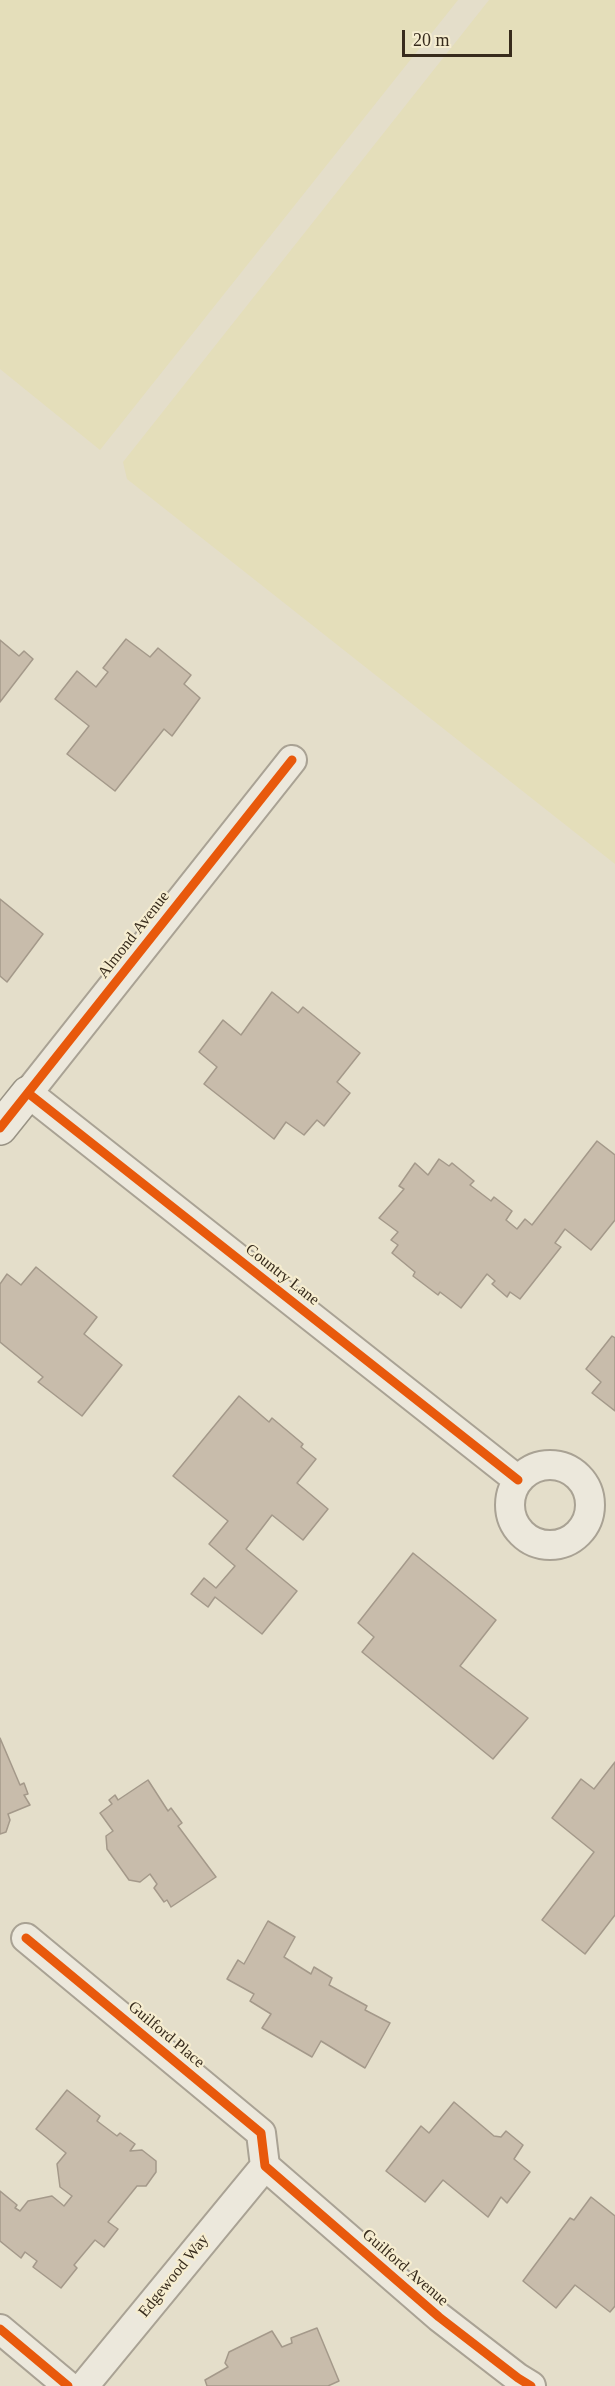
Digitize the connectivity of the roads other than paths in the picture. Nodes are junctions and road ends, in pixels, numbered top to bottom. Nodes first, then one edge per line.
1 (292, 760) dead end
2 (28, 1093) junction
3 (0, 1128) edge
4 (518, 1480) dead end
5 (26, 1938) dead end
6 (264, 2166) junction
7 (0, 2329) edge
8 (68, 2386) edge
9 (84, 2386) edge
10 (531, 2386) edge

1 - 2 street, Almond Avenue
2 - 3 street, Almond Avenue
2 - 4 street, Country Lane
5 - 6 street, Guilford Place
6 - 9 street, Edgewood Way
6 - 10 street, Guilford Avenue
7 - 8 street

